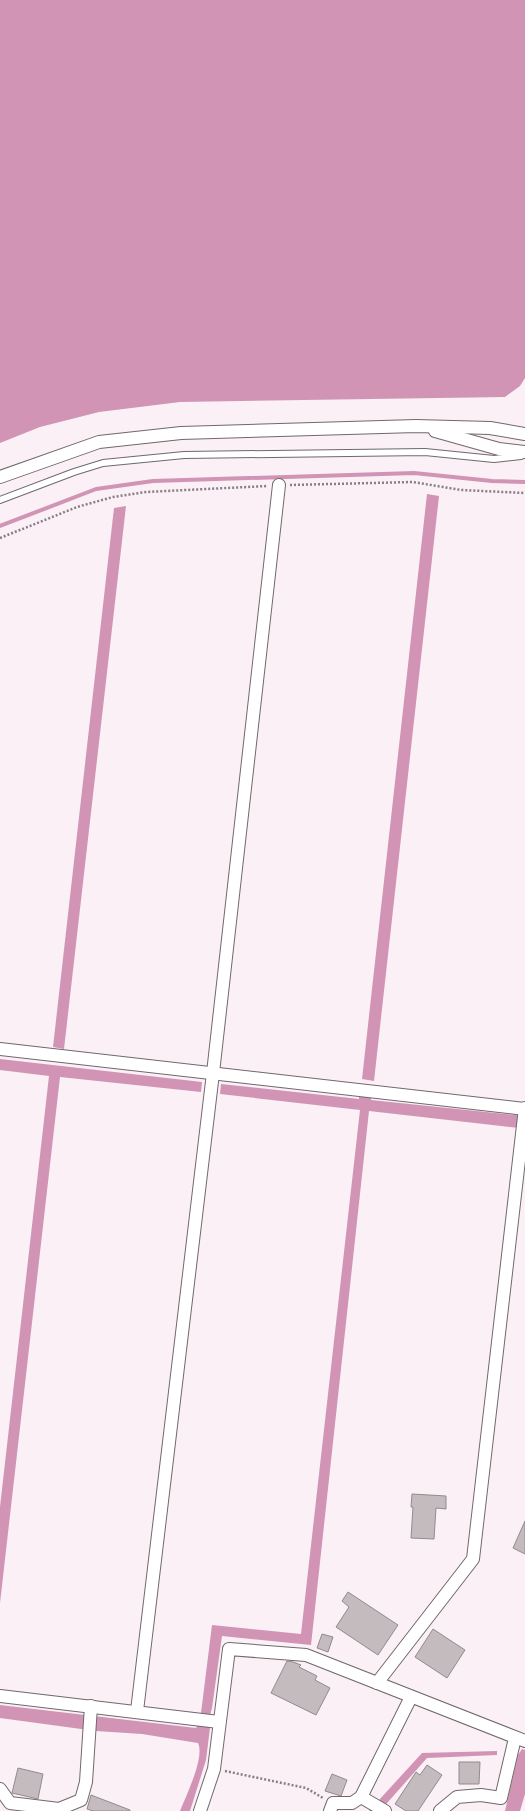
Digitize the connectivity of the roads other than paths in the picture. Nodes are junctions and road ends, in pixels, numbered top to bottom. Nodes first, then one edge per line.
1 (416, 426) junction
2 (525, 434) edge
3 (525, 452) edge
4 (525, 456) edge
5 (0, 477) edge
6 (279, 485) road end
7 (0, 500) edge
8 (0, 1049) edge
9 (212, 1073) junction
10 (525, 1108) edge
11 (377, 1683) junction
12 (0, 1696) edge
13 (411, 1696) junction
14 (91, 1706) junction
15 (137, 1711) junction
16 (216, 1721) junction
17 (520, 1740) edge
18 (0, 1790) edge
19 (361, 1797) junction
20 (9, 1807) edge
21 (331, 1807) edge
22 (59, 1810) edge
23 (200, 1811) edge
24 (385, 1811) edge
25 (440, 1811) edge

1 - 2 street
1 - 3 street
1 - 5 street
4 - 7 lane
6 - 9 street
8 - 9 street
9 - 10 street
9 - 15 street
10 - 11 street
11 - 13 street
11 - 16 street
12 - 14 street
13 - 17 street
13 - 19 street
14 - 15 street
14 - 22 street
15 - 16 street
16 - 23 street
17 - 25 street
18 - 20 street
19 - 21 street
19 - 24 street
20 - 22 street

